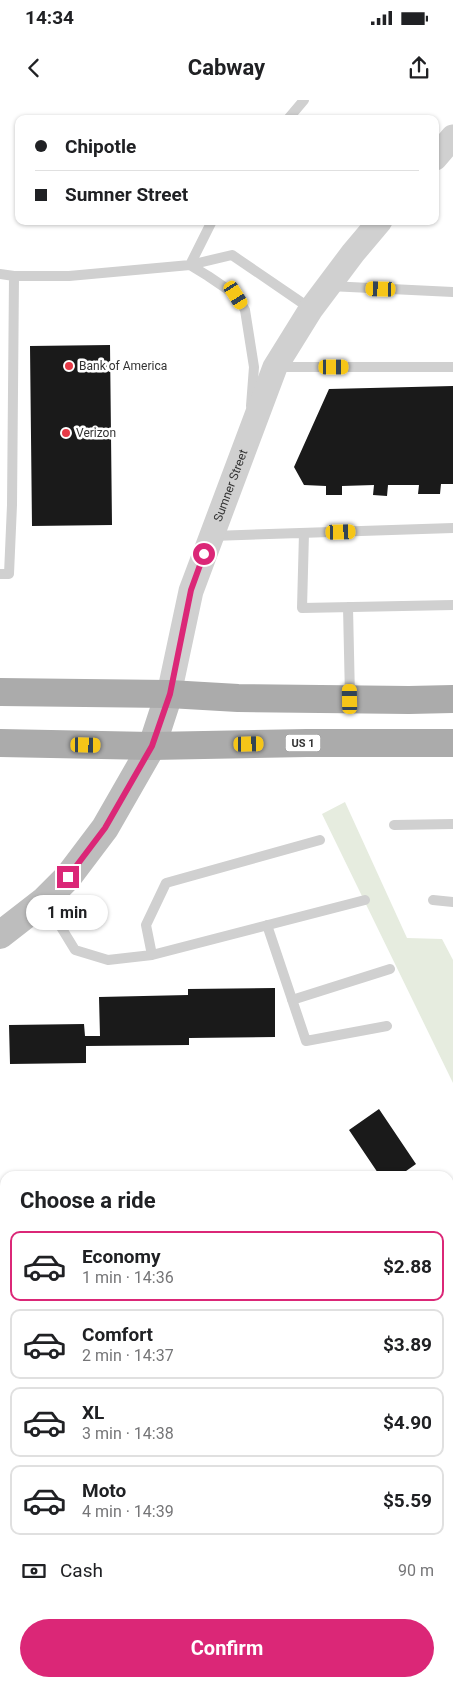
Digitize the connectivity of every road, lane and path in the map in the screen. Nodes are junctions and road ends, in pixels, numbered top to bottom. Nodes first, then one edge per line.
1 (304, 100) edge
2 (291, 115) edge
3 (453, 137) edge
4 (439, 153) edge
5 (210, 225) edge
6 (377, 225) edge
7 (190, 265) junction
8 (0, 274) edge
9 (14, 276) junction
10 (328, 286) junction
11 (453, 292) edge
12 (311, 308) junction
13 (275, 367) junction
14 (453, 367) edge
15 (249, 435) junction
16 (453, 528) edge
17 (304, 533) junction
18 (211, 536) junction
19 (0, 574) edge
20 (453, 605) edge
21 (348, 607) junction
22 (0, 692) edge
23 (170, 694) junction
24 (350, 699) junction
25 (453, 699) edge
26 (0, 743) edge
27 (453, 743) edge
28 (152, 746) junction
29 (453, 824) edge
30 (394, 825) dead end
31 (320, 840) dead end
32 (44, 900) junction
33 (365, 900) dead end
34 (433, 900) dead end
35 (453, 902) edge
36 (267, 926) junction
37 (0, 935) edge
38 (152, 955) junction
39 (390, 969) dead end
40 (292, 1000) junction
41 (387, 1026) dead end

1 - 2 lane
3 - 4 street
5 - 7 lane
6 - 10 street, Sumner Street
7 - 9 lane
7 - 12 lane
7 - 15 lane
8 - 9 lane
9 - 19 lane
10 - 11 lane
10 - 12 street, Sumner Street
12 - 13 street, Sumner Street
13 - 14 lane
13 - 15 street, Sumner Street
15 - 18 street, Sumner Street
16 - 17 lane
17 - 18 lane
17 - 21 lane
18 - 23 street, Sumner Street
20 - 21 lane
21 - 24 lane
22 - 23 main road
23 - 24 main road
23 - 28 main road, Sumner Street
24 - 25 main road
26 - 28 main road, US 1
27 - 28 main road, US 1
28 - 32 main road, Sumner Street
29 - 30 lane
31 - 38 lane
32 - 37 main road, Sumner Street
32 - 38 lane
33 - 36 lane
34 - 35 lane
36 - 38 lane
36 - 40 lane
39 - 40 lane
40 - 41 lane

